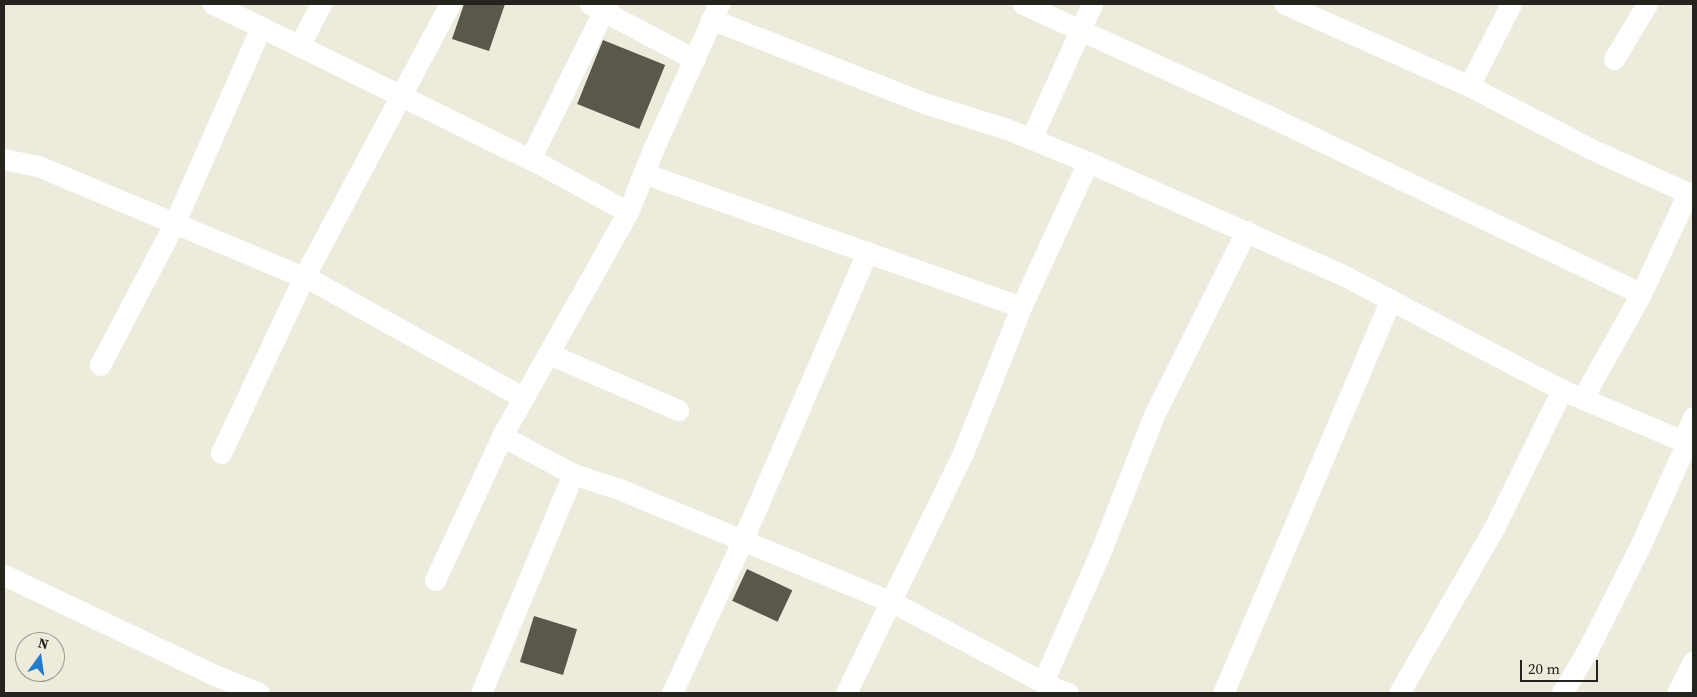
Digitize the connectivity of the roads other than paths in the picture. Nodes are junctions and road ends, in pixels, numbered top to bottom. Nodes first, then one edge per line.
1 (213, 4) edge
2 (320, 4) edge
3 (450, 4) edge
4 (1023, 4) edge
5 (1092, 4) edge
6 (1284, 4) edge
7 (1511, 4) edge
8 (1647, 4) edge
9 (600, 6) edge
10 (715, 12) edge
11 (261, 27) junction
12 (1081, 29) junction
13 (299, 46) junction
14 (694, 58) junction
15 (1614, 59) dead end
16 (1469, 86) junction
17 (399, 96) junction
18 (1031, 139) junction
19 (4, 159) edge
20 (530, 159) junction
21 (1088, 162) junction
22 (643, 173) junction
23 (1692, 190) edge
24 (628, 212) junction
25 (175, 222) junction
26 (1246, 231) junction
27 (867, 252) junction
28 (304, 277) junction
29 (1641, 294) junction
30 (1391, 300) junction
31 (1021, 307) junction
32 (550, 354) junction
33 (100, 364) dead end
34 (1562, 390) junction
35 (522, 398) junction
36 (1582, 398) junction
37 (678, 410) dead end
38 (1693, 417) edge
39 (502, 436) junction
40 (1688, 443) edge
41 (220, 453) dead end
42 (572, 474) junction
43 (743, 539) junction
44 (4, 574) edge
45 (435, 580) dead end
46 (892, 602) junction
47 (1693, 662) edge
48 (1044, 687) edge
49 (259, 693) edge
50 (481, 693) edge
51 (672, 693) edge
52 (846, 693) edge
53 (1068, 693) edge
54 (1223, 693) edge
55 (1399, 693) edge
56 (1562, 693) edge
57 (1677, 693) edge

1 - 11 street
2 - 13 street
3 - 17 street
4 - 12 street
5 - 12 street
6 - 16 street
7 - 16 street
8 - 15 street
9 - 14 street
9 - 20 street
10 - 14 street
10 - 18 street
11 - 13 street
11 - 25 street
12 - 18 street
12 - 29 street
13 - 17 street
14 - 22 street
16 - 23 street
17 - 20 street
17 - 28 street
18 - 21 street
19 - 25 street
20 - 24 street
21 - 26 street
21 - 31 street
22 - 24 street
22 - 27 street
23 - 29 street
24 - 32 street
25 - 28 street
25 - 33 street
26 - 30 street
26 - 48 street
27 - 31 street
27 - 43 street
28 - 35 street
28 - 41 street
29 - 36 street
30 - 34 street
30 - 54 street
31 - 46 street
32 - 35 street
32 - 37 street
34 - 36 street
34 - 55 street
35 - 39 street
36 - 40 street
38 - 40 street
39 - 42 street
39 - 45 street
40 - 56 street
42 - 43 street
42 - 50 street
43 - 46 street
43 - 51 street
44 - 49 street
46 - 48 street
46 - 52 street
47 - 57 street
48 - 53 street

